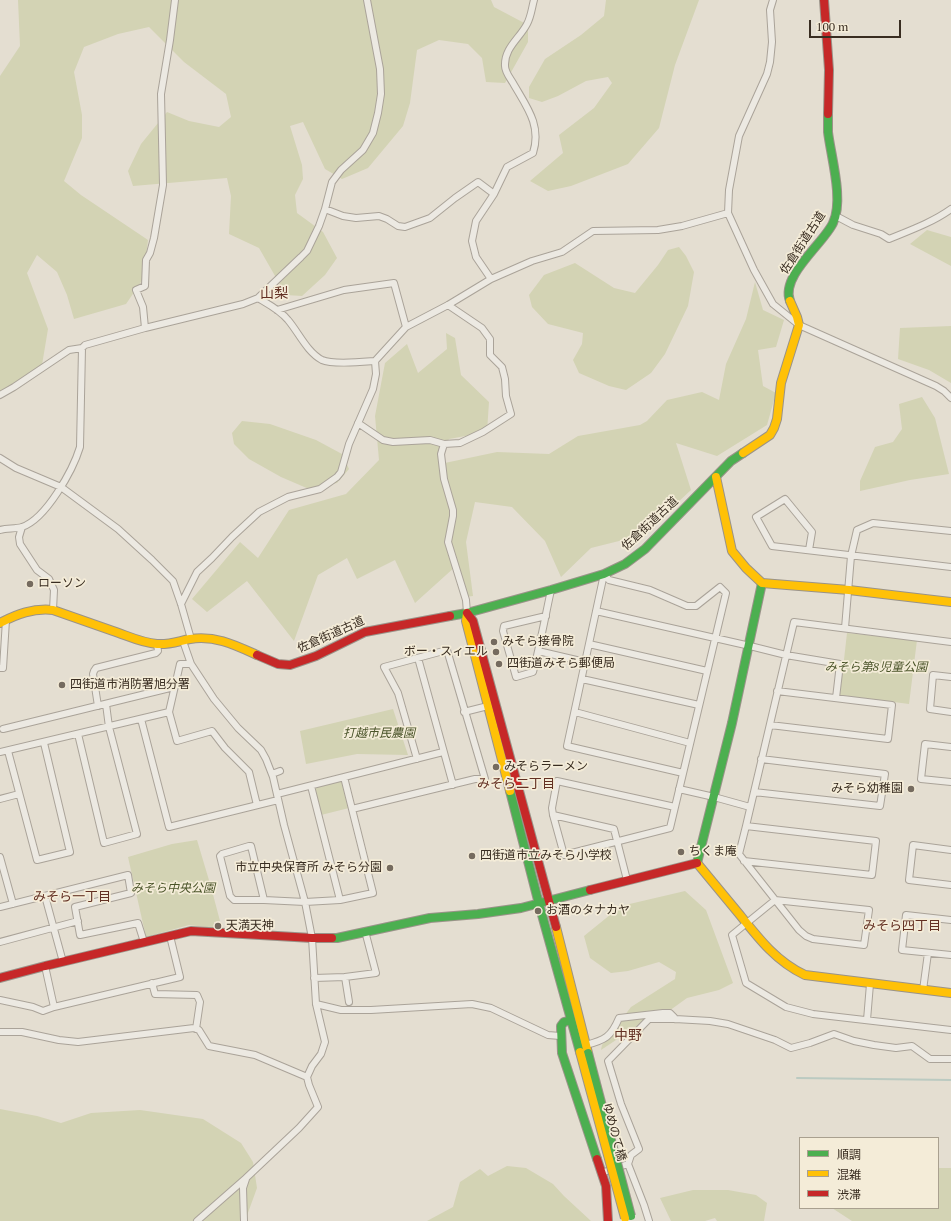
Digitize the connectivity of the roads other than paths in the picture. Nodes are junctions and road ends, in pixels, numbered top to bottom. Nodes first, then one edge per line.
1 (367, 0) edge
2 (534, 0) edge
3 (773, 0) edge
4 (824, 0) edge
5 (175, 1) edge
6 (494, 194) junction
7 (325, 209) junction
8 (951, 209) edge
9 (728, 213) junction
10 (836, 216) junction
11 (491, 279) junction
12 (258, 298) junction
13 (448, 305) junction
14 (277, 310) junction
15 (799, 325) junction
16 (406, 327) junction
17 (145, 328) junction
18 (82, 348) junction
19 (375, 361) junction
20 (0, 395) edge
21 (951, 398) edge
22 (358, 423) junction
23 (444, 444) junction
24 (0, 458) edge
25 (716, 477) junction
26 (61, 487) junction
27 (22, 527) junction
28 (0, 530) edge
29 (951, 531) edge
30 (809, 550) junction
31 (851, 556) junction
32 (951, 567) edge
33 (604, 574) junction
34 (762, 583) junction
35 (551, 590) junction
36 (849, 590) junction
37 (951, 602) edge
38 (181, 604) junction
39 (53, 610) junction
40 (596, 611) junction
41 (466, 613) junction
42 (546, 616) junction
43 (3, 621) edge
44 (845, 628) junction
45 (715, 638) junction
46 (187, 640) junction
47 (951, 642) edge
48 (157, 644) junction
49 (589, 644) junction
50 (750, 646) junction
51 (538, 651) junction
52 (786, 655) junction
53 (418, 658) junction
54 (585, 662) junction
55 (191, 664) junction
56 (0, 668) edge
57 (707, 671) junction
58 (951, 677) edge
59 (582, 679) junction
60 (174, 687) junction
61 (777, 691) junction
62 (836, 698) junction
63 (106, 704) junction
64 (699, 705) junction
65 (98, 706) junction
66 (488, 706) junction
67 (169, 712) junction
68 (464, 712) junction
69 (575, 712) junction
70 (951, 712) edge
71 (141, 719) junction
72 (770, 725) junction
73 (109, 727) junction
74 (3, 729) dead end
75 (78, 734) junction
76 (44, 743) junction
77 (690, 743) junction
78 (951, 747) edge
79 (8, 751) junction
80 (0, 752) edge
81 (443, 752) junction
82 (417, 759) junction
83 (761, 760) junction
84 (280, 772) dead end
85 (683, 772) junction
86 (272, 774) junction
87 (344, 777) junction
88 (951, 782) edge
89 (453, 785) junction
90 (311, 786) junction
91 (679, 789) junction
92 (754, 792) junction
93 (19, 794) junction
94 (277, 797) junction
95 (714, 797) junction
96 (0, 799) edge
97 (257, 805) junction
98 (675, 807) junction
99 (750, 807) junction
100 (352, 809) junction
101 (553, 815) junction
102 (746, 826) junction
103 (617, 842) junction
104 (951, 850) edge
105 (0, 857) edge
106 (744, 861) junction
107 (697, 864) junction
108 (1, 868) edge
109 (627, 880) junction
110 (951, 885) edge
111 (45, 896) junction
112 (264, 900) junction
113 (340, 900) junction
114 (776, 900) junction
115 (305, 902) junction
116 (548, 902) junction
117 (13, 904) junction
118 (539, 904) junction
119 (0, 907) edge
120 (951, 920) edge
121 (78, 921) junction
122 (746, 924) junction
123 (54, 928) junction
124 (365, 931) junction
125 (170, 936) junction
126 (312, 938) junction
127 (0, 942) edge
128 (144, 942) junction
129 (928, 953) junction
130 (951, 955) edge
131 (62, 962) junction
132 (45, 966) junction
133 (345, 977) junction
134 (0, 978) edge
135 (314, 978) junction
136 (152, 983) junction
137 (870, 984) junction
138 (923, 990) junction
139 (951, 993) edge
140 (0, 1000) edge
141 (349, 1002) dead end
142 (316, 1004) junction
143 (54, 1007) junction
144 (675, 1019) junction
145 (571, 1020) junction
146 (867, 1020) junction
147 (196, 1029) junction
148 (951, 1030) edge
149 (0, 1032) edge
150 (560, 1036) junction
151 (584, 1050) junction
152 (951, 1060) edge
153 (307, 1077) junction
154 (628, 1164) junction
155 (601, 1173) junction
156 (246, 1178) junction
157 (628, 1219) edge
158 (197, 1221) edge
159 (244, 1221) edge
160 (608, 1221) edge
161 (648, 1221) edge

1 - 7 street
2 - 6 street
3 - 9 street
4 - 10 street, 佐倉街道古道
5 - 17 street
6 - 7 street
6 - 11 street
7 - 12 street
8 - 10 street
9 - 11 street
9 - 15 street
10 - 15 street, 佐倉街道古道
11 - 13 street
12 - 14 street
12 - 17 street
13 - 16 street
13 - 23 street
14 - 16 street
14 - 19 street
15 - 21 street
15 - 25 street, 佐倉街道古道
16 - 19 street
17 - 18 street
18 - 20 street
18 - 26 street
19 - 22 street
22 - 23 street
22 - 38 street
23 - 41 street
24 - 26 street
25 - 33 street, 佐倉街道古道
25 - 34 street
26 - 27 street
26 - 38 street
27 - 28 street
27 - 39 street
29 - 31 street
30 - 30 street
30 - 31 street
31 - 32 street
31 - 36 street
33 - 35 street, 佐倉街道古道
33 - 40 street
33 - 45 street
34 - 36 street
34 - 50 street
35 - 41 street, 佐倉街道古道
35 - 42 street
36 - 37 street
36 - 44 street
38 - 46 street
39 - 43 street, 佐倉街道古道
39 - 48 street, 佐倉街道古道
40 - 45 street
40 - 49 street
41 - 46 street, 佐倉街道古道
41 - 66 street
41 - 116 street
42 - 51 street
42 - 51 street
43 - 56 street
44 - 47 street
44 - 52 street
45 - 50 street
45 - 57 street
46 - 48 street, 佐倉街道古道
46 - 55 street
48 - 65 street
49 - 54 street
49 - 57 street
50 - 52 street
50 - 95 street
51 - 54 street
52 - 61 street
52 - 62 street
53 - 68 street
53 - 81 street
53 - 82 street
54 - 59 street
55 - 60 street
55 - 86 street
57 - 64 street
58 - 70 street
59 - 64 street
59 - 69 street
60 - 63 street
60 - 67 street
61 - 62 street
61 - 72 street
62 - 72 street
63 - 65 street
63 - 73 street
64 - 77 street
65 - 74 street
66 - 68 street
66 - 118 street
67 - 71 street
67 - 97 street
68 - 89 street
69 - 77 street
69 - 85 street
71 - 73 street
71 - 97 street
72 - 83 street
73 - 75 street
73 - 75 street
75 - 76 street
76 - 79 street
76 - 93 street
77 - 85 street
78 - 88 street
79 - 80 street
79 - 93 street
81 - 82 street
81 - 89 street
82 - 87 street
83 - 92 street
83 - 92 street
84 - 86 street
85 - 91 street
86 - 94 street
87 - 90 street
87 - 100 street
89 - 100 street
90 - 94 street
90 - 113 street
91 - 95 street
91 - 98 street
92 - 99 street
93 - 96 street
94 - 97 street
94 - 115 street
95 - 99 street
95 - 107 street
98 - 101 street
98 - 103 street
99 - 102 street
100 - 113 street
101 - 103 street
101 - 103 street
102 - 106 street
102 - 106 street
103 - 109 street
104 - 110 street
105 - 108 street
106 - 114 street
107 - 109 street
107 - 122 street
108 - 117 street
109 - 116 street
111 - 117 street
111 - 121 street
111 - 123 street
112 - 112 street
112 - 115 street
113 - 115 street
114 - 114 street
114 - 122 street
115 - 126 street
116 - 118 street
116 - 151 street
117 - 119 street
118 - 124 street
118 - 145 street
120 - 129 street
121 - 123 street
121 - 128 street
122 - 137 street
122 - 146 street
123 - 127 street
123 - 131 street
124 - 126 street
124 - 133 street
125 - 126 street
125 - 128 street
125 - 136 street
126 - 135 street
128 - 131 street
129 - 130 street
129 - 138 street
131 - 132 street
132 - 134 street
132 - 143 street
133 - 135 street
133 - 141 street
135 - 142 street
136 - 143 street
136 - 147 street
137 - 138 street
137 - 146 street
138 - 139 street
140 - 143 street
142 - 150 street
142 - 153 street
144 - 151 street
144 - 152 street
144 - 154 street
145 - 150 street
145 - 151 street
146 - 148 street
147 - 149 street
147 - 153 street
150 - 155 street
151 - 157 street, ゆめのて橋, bridge
153 - 156 street
154 - 155 street
154 - 161 street
155 - 160 street
156 - 158 street
156 - 159 street

